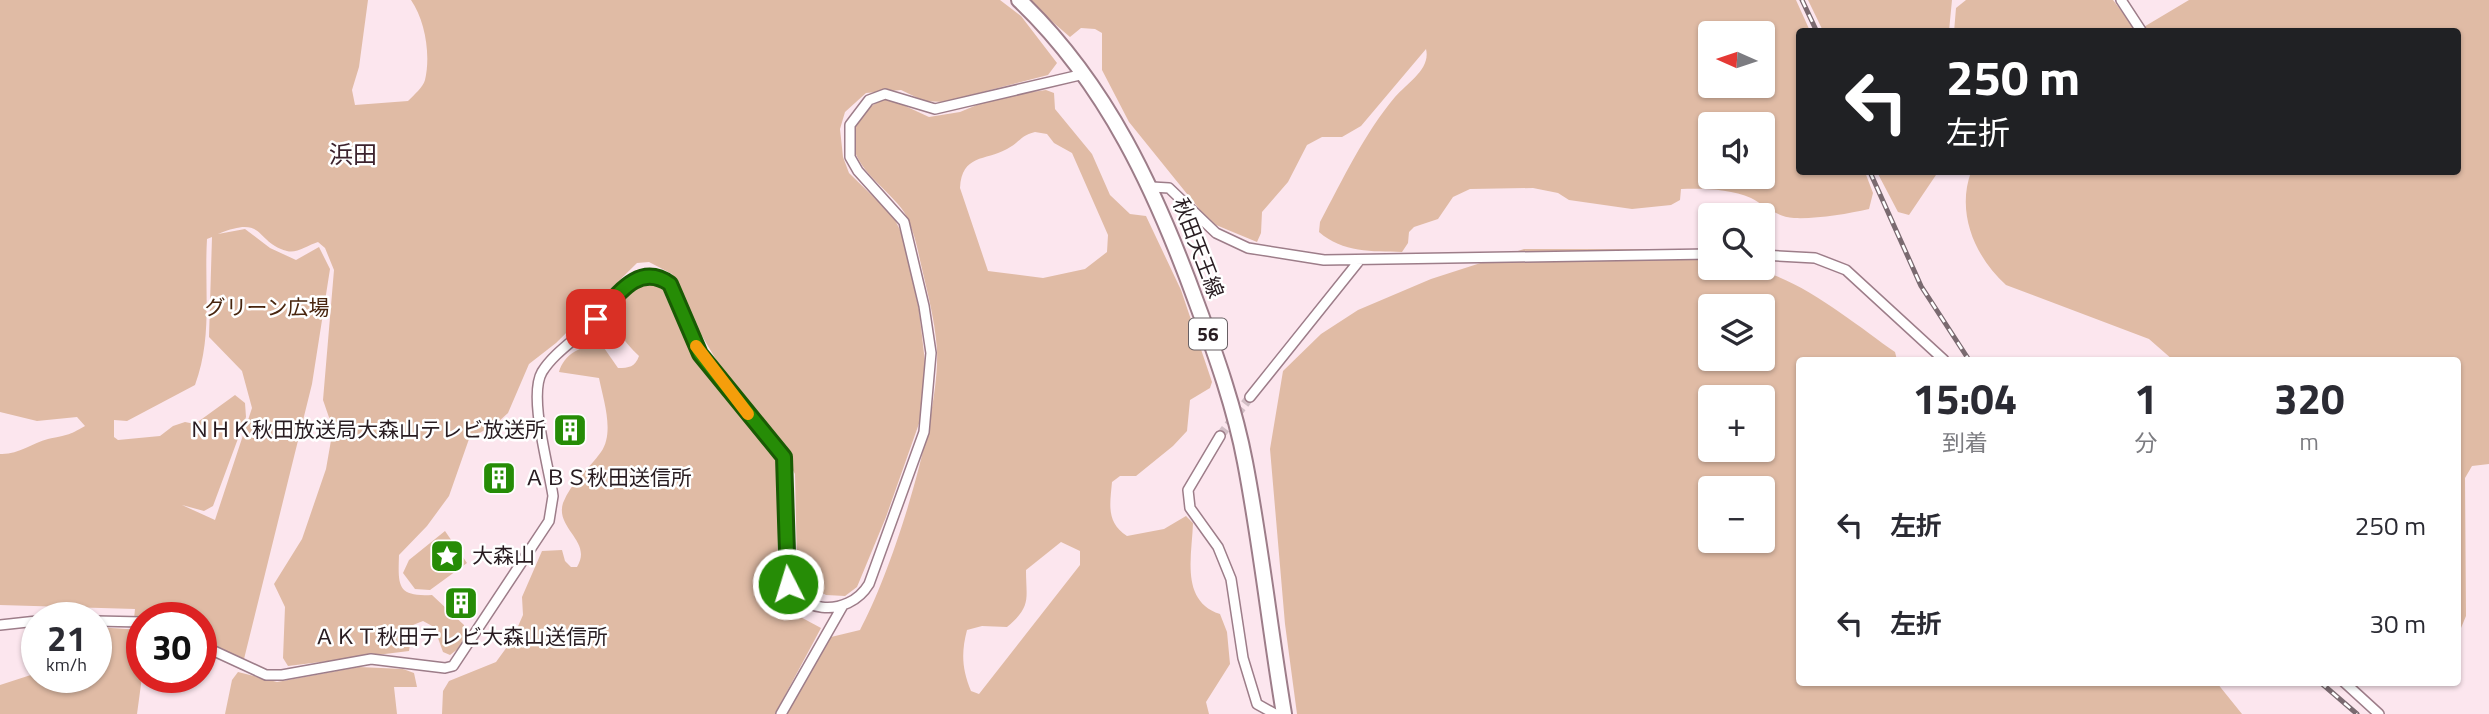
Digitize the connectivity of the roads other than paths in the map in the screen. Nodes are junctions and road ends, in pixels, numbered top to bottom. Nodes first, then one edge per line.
1 (1018, 0) edge
2 (2121, 0) edge
3 (2139, 28) edge
4 (1084, 74) junction
5 (1152, 187) junction
6 (1698, 254) edge
7 (1775, 256) edge
8 (1359, 261) junction
9 (1941, 357) edge
10 (1250, 397) tunnel mouth
11 (1220, 436) tunnel mouth
12 (842, 607) junction
13 (21, 623) edge
14 (0, 625) edge
15 (217, 652) edge
16 (2348, 686) edge
17 (781, 714) edge
18 (1275, 714) edge
19 (1284, 714) edge
20 (2379, 714) edge

1 - 4 main road, 秋田天王線 / 56
2 - 3 street
4 - 5 main road, 秋田天王線 / 56
4 - 12 street
5 - 8 street
5 - 19 main road, 秋田天王線 / 56
6 - 8 street
7 - 9 street
8 - 10 street
11 - 18 street
12 - 15 street
12 - 17 street
13 - 14 street
16 - 20 street

